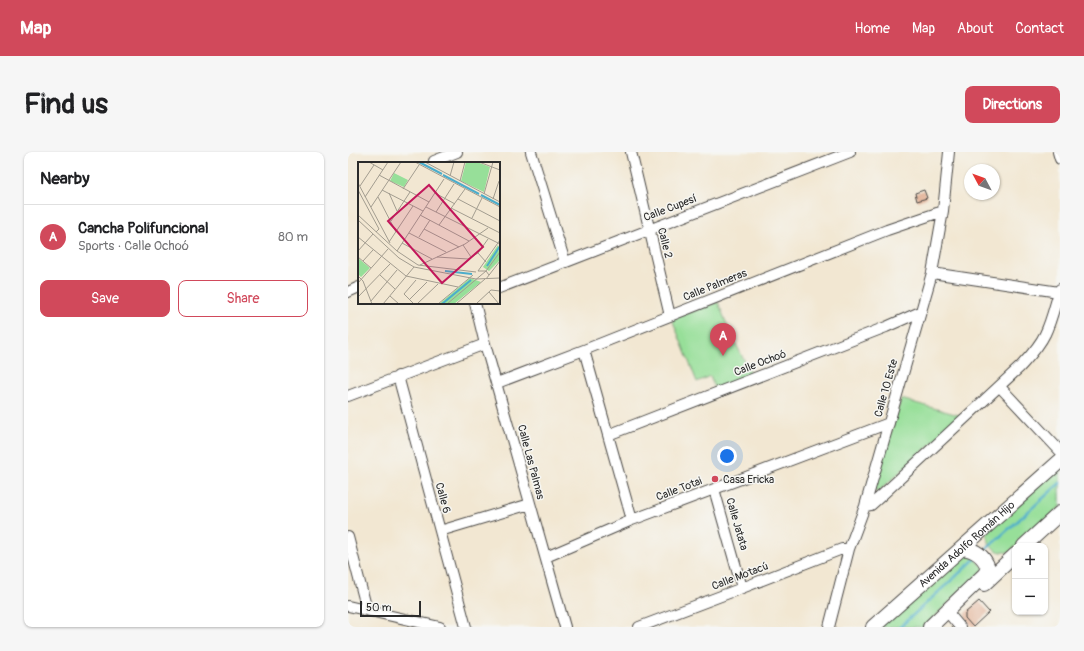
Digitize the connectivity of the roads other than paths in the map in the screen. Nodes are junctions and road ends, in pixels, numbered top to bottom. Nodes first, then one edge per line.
1 (457, 152) edge
2 (531, 152) edge
3 (631, 152) edge
4 (850, 152) edge
5 (949, 152) edge
6 (1058, 152) edge
7 (433, 158) edge
8 (1060, 159) edge
9 (943, 211) junction
10 (649, 229) junction
11 (565, 262) junction
12 (932, 273) junction
13 (358, 287) edge
14 (500, 288) edge
15 (1059, 290) edge
16 (348, 292) edge
17 (475, 304) edge
18 (920, 312) junction
19 (670, 316) junction
20 (485, 344) junction
21 (584, 350) junction
22 (398, 376) junction
23 (497, 383) junction
24 (1000, 387) junction
25 (348, 396) edge
26 (889, 423) junction
27 (608, 435) junction
28 (1060, 451) edge
29 (1060, 461) edge
30 (714, 489) junction
31 (530, 504) junction
32 (865, 506) junction
33 (1060, 513) edge
34 (632, 520) junction
35 (440, 531) junction
36 (980, 536) junction
37 (348, 537) edge
38 (1027, 543) edge
39 (966, 548) junction
40 (849, 549) junction
41 (546, 557) junction
42 (1007, 559) edge
43 (742, 588) junction
44 (348, 606) edge
45 (367, 610) junction
46 (950, 615) junction
47 (440, 627) edge
48 (466, 627) edge
49 (565, 627) edge
50 (639, 627) edge
51 (828, 627) edge
52 (873, 627) edge
53 (930, 627) edge
54 (936, 627) edge
55 (960, 627) edge

1 - 7 street
2 - 11 street
3 - 10 street, Calle 2
4 - 10 street, Calle Cupesí
5 - 9 street, Calle 10 Este
6 - 8 street
9 - 12 street, Calle 10 Este
9 - 19 street, Calle Palmeras
10 - 11 street, Calle Cupesí
10 - 19 street, Calle 2
11 - 14 street, Calle Cupesí
12 - 15 street
12 - 18 street, Calle 10 Este
13 - 16 street
15 - 24 street
17 - 20 street, Calle Las Palmas
18 - 26 street, Calle 10 Este
18 - 27 street, Calle Ochoó
19 - 21 street, Calle Palmeras
20 - 22 street
20 - 23 street, Calle Las Palmas
21 - 23 street, Calle Palmeras
21 - 27 street
22 - 25 street
22 - 35 street, Calle 6
23 - 31 street, Calle Las Palmas
24 - 28 street
24 - 32 street
26 - 30 street, Calle Totai
26 - 32 street, Calle 10 Este
27 - 34 street
29 - 36 main road, Avenida Adolfo Román Hijo
30 - 34 street, Calle Totai
30 - 43 street, Calle Jatata
31 - 35 street
31 - 41 street, Calle Las Palmas
32 - 40 street, Calle 10 Este
33 - 38 main road
34 - 41 street, Calle Totai
35 - 48 street, Calle 6
36 - 39 main road, Avenida Adolfo Román Hijo
36 - 42 main road
37 - 45 street
39 - 52 main road, Avenida Adolfo Román Hijo
39 - 53 main road
40 - 43 street, Calle Motacú
40 - 51 street, Calle 10 Este
41 - 49 street, Calle Las Palmas
42 - 46 main road
43 - 50 street, Calle Motacú
44 - 45 street
45 - 47 street
46 - 54 main road
46 - 55 street

